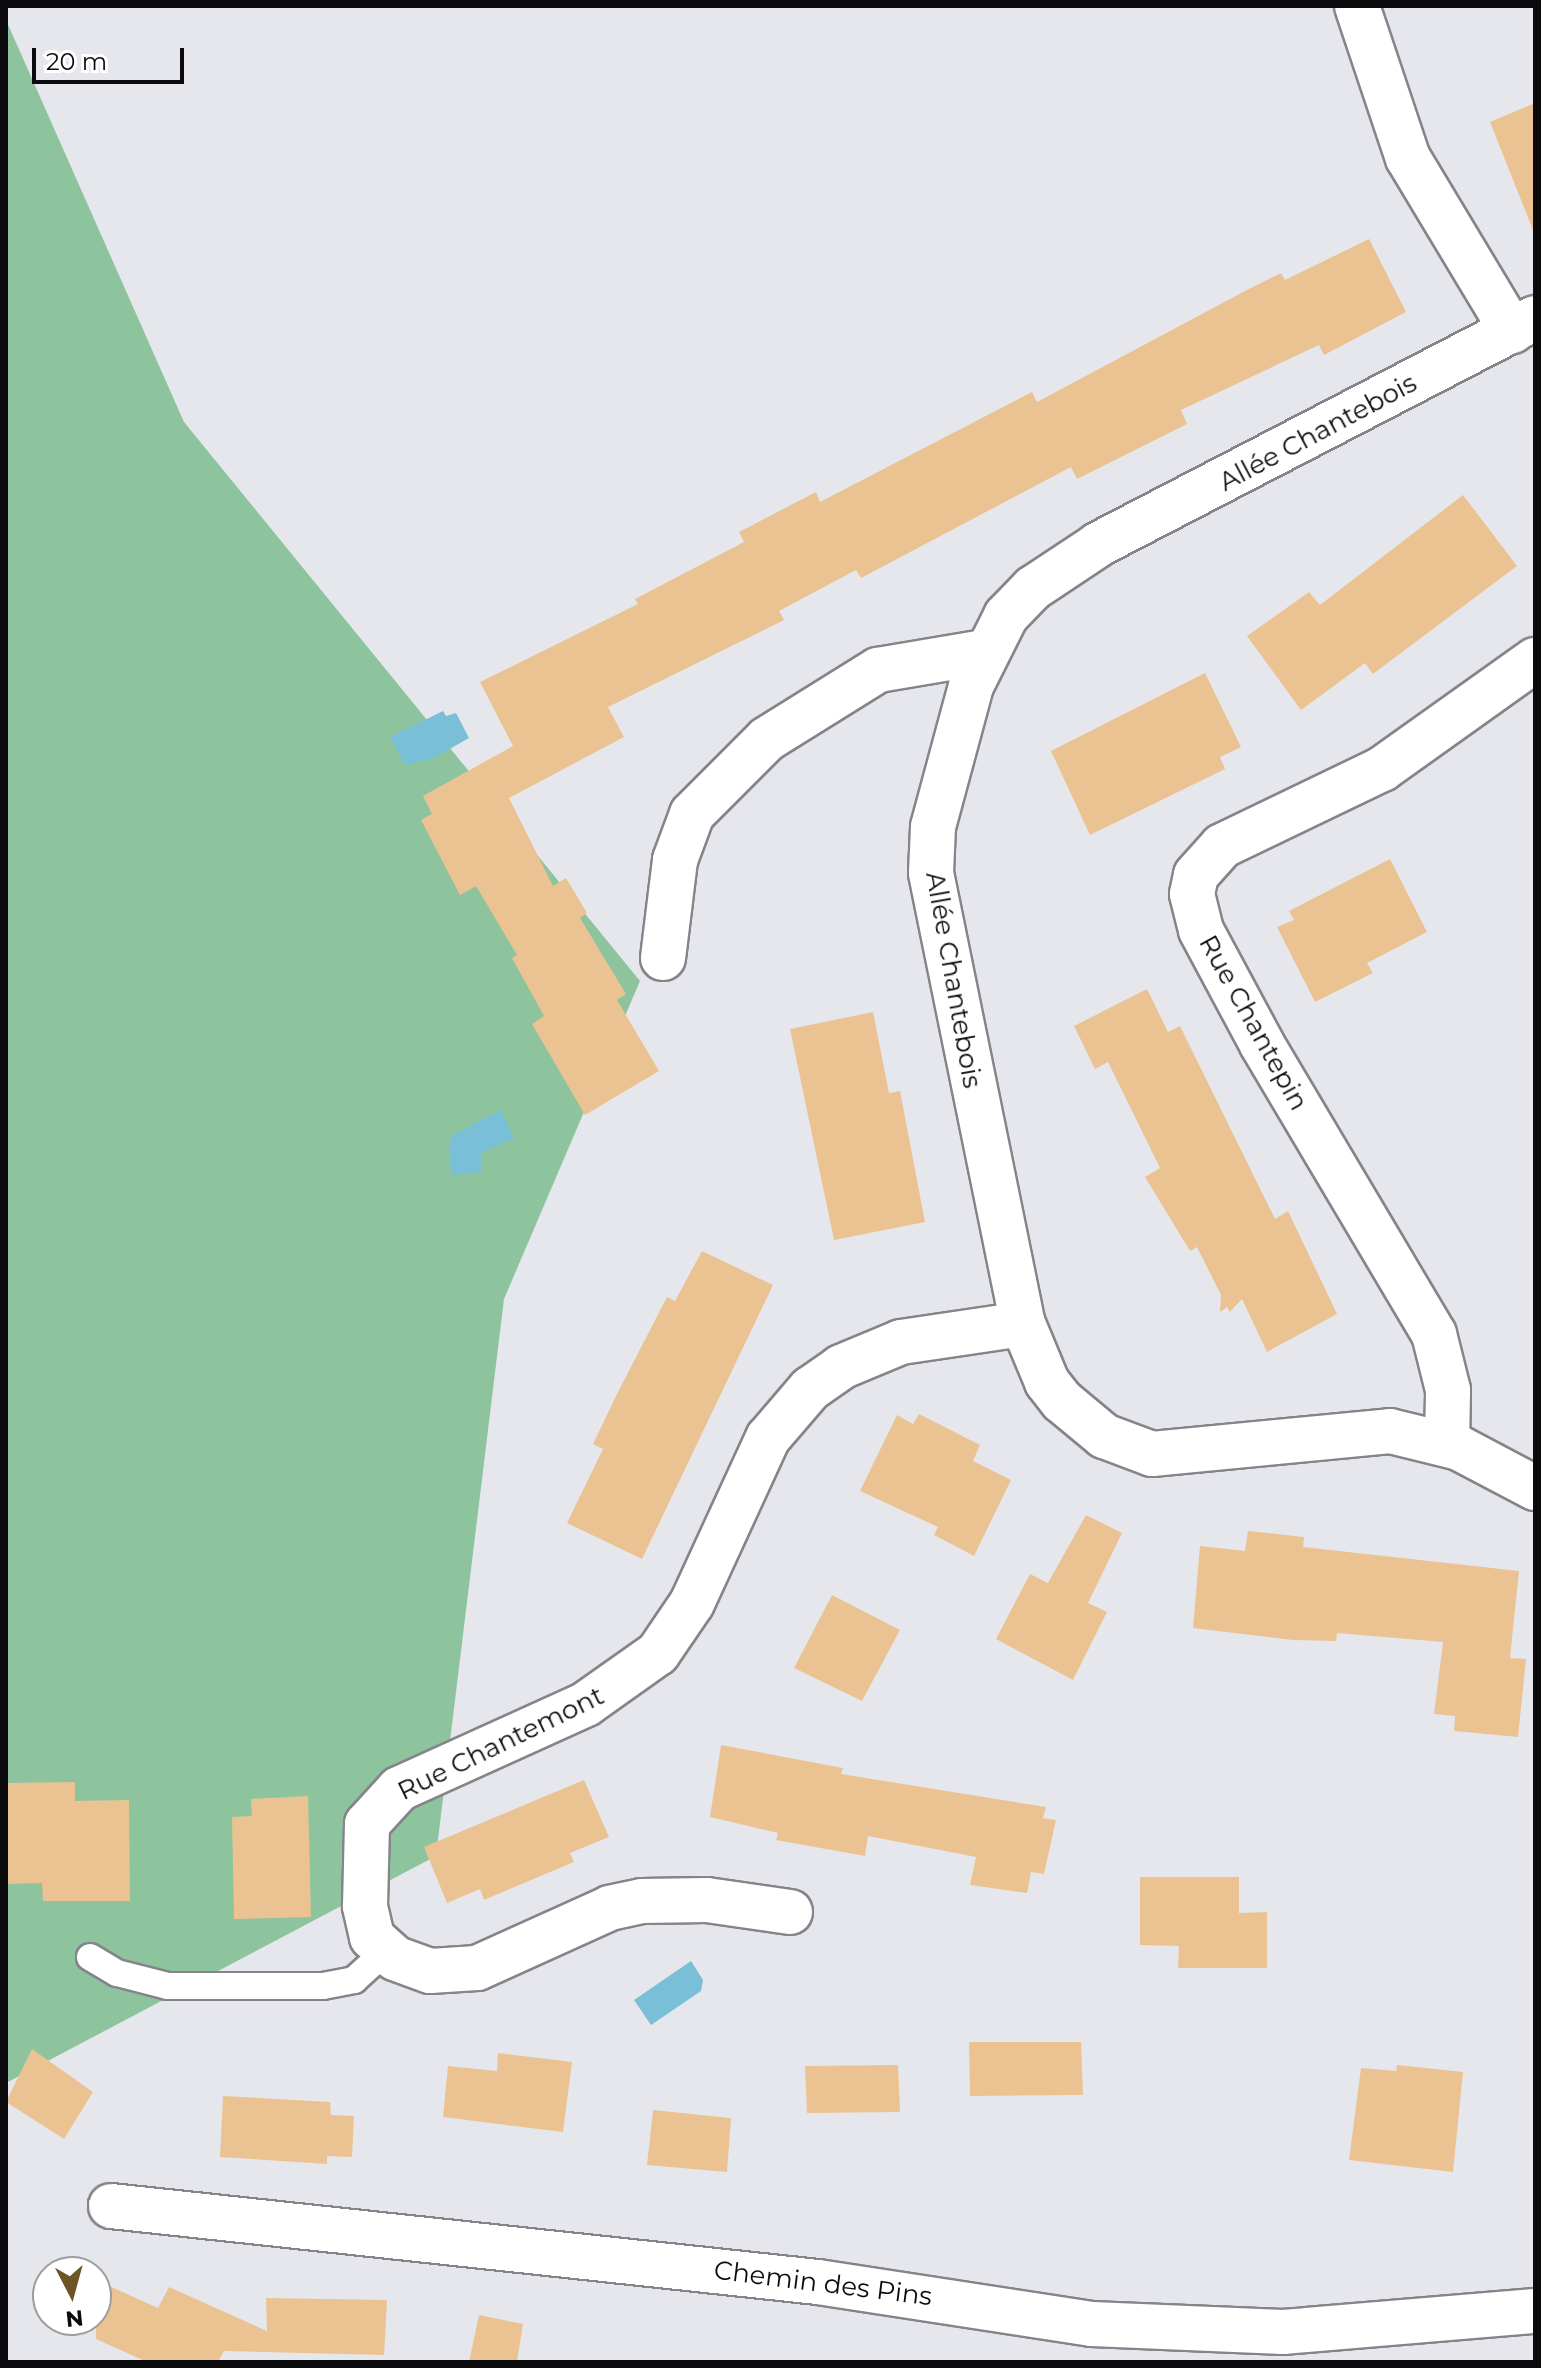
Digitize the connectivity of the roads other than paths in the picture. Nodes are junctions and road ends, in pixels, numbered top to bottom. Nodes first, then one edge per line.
1 (1357, 6) edge
2 (1523, 324) edge
3 (984, 652) junction
4 (1535, 660) edge
5 (663, 958) dead end
6 (1023, 1324) junction
7 (1447, 1444) junction
8 (1535, 1488) edge
9 (790, 1912) dead end
10 (386, 1951) junction
11 (90, 1957) dead end
12 (111, 2206) dead end
13 (1535, 2311) edge

1 - 2 street
2 - 3 street, Allée Chantebois
3 - 5 street
3 - 6 street, Allée Chantebois
4 - 7 street, Rue Chantepin
6 - 7 street, Allée Chantebois
6 - 10 street, Rue Chantemont
7 - 8 street, Allée Chantebois
9 - 10 street
10 - 11 lane
12 - 13 street, Chemin des Pins

